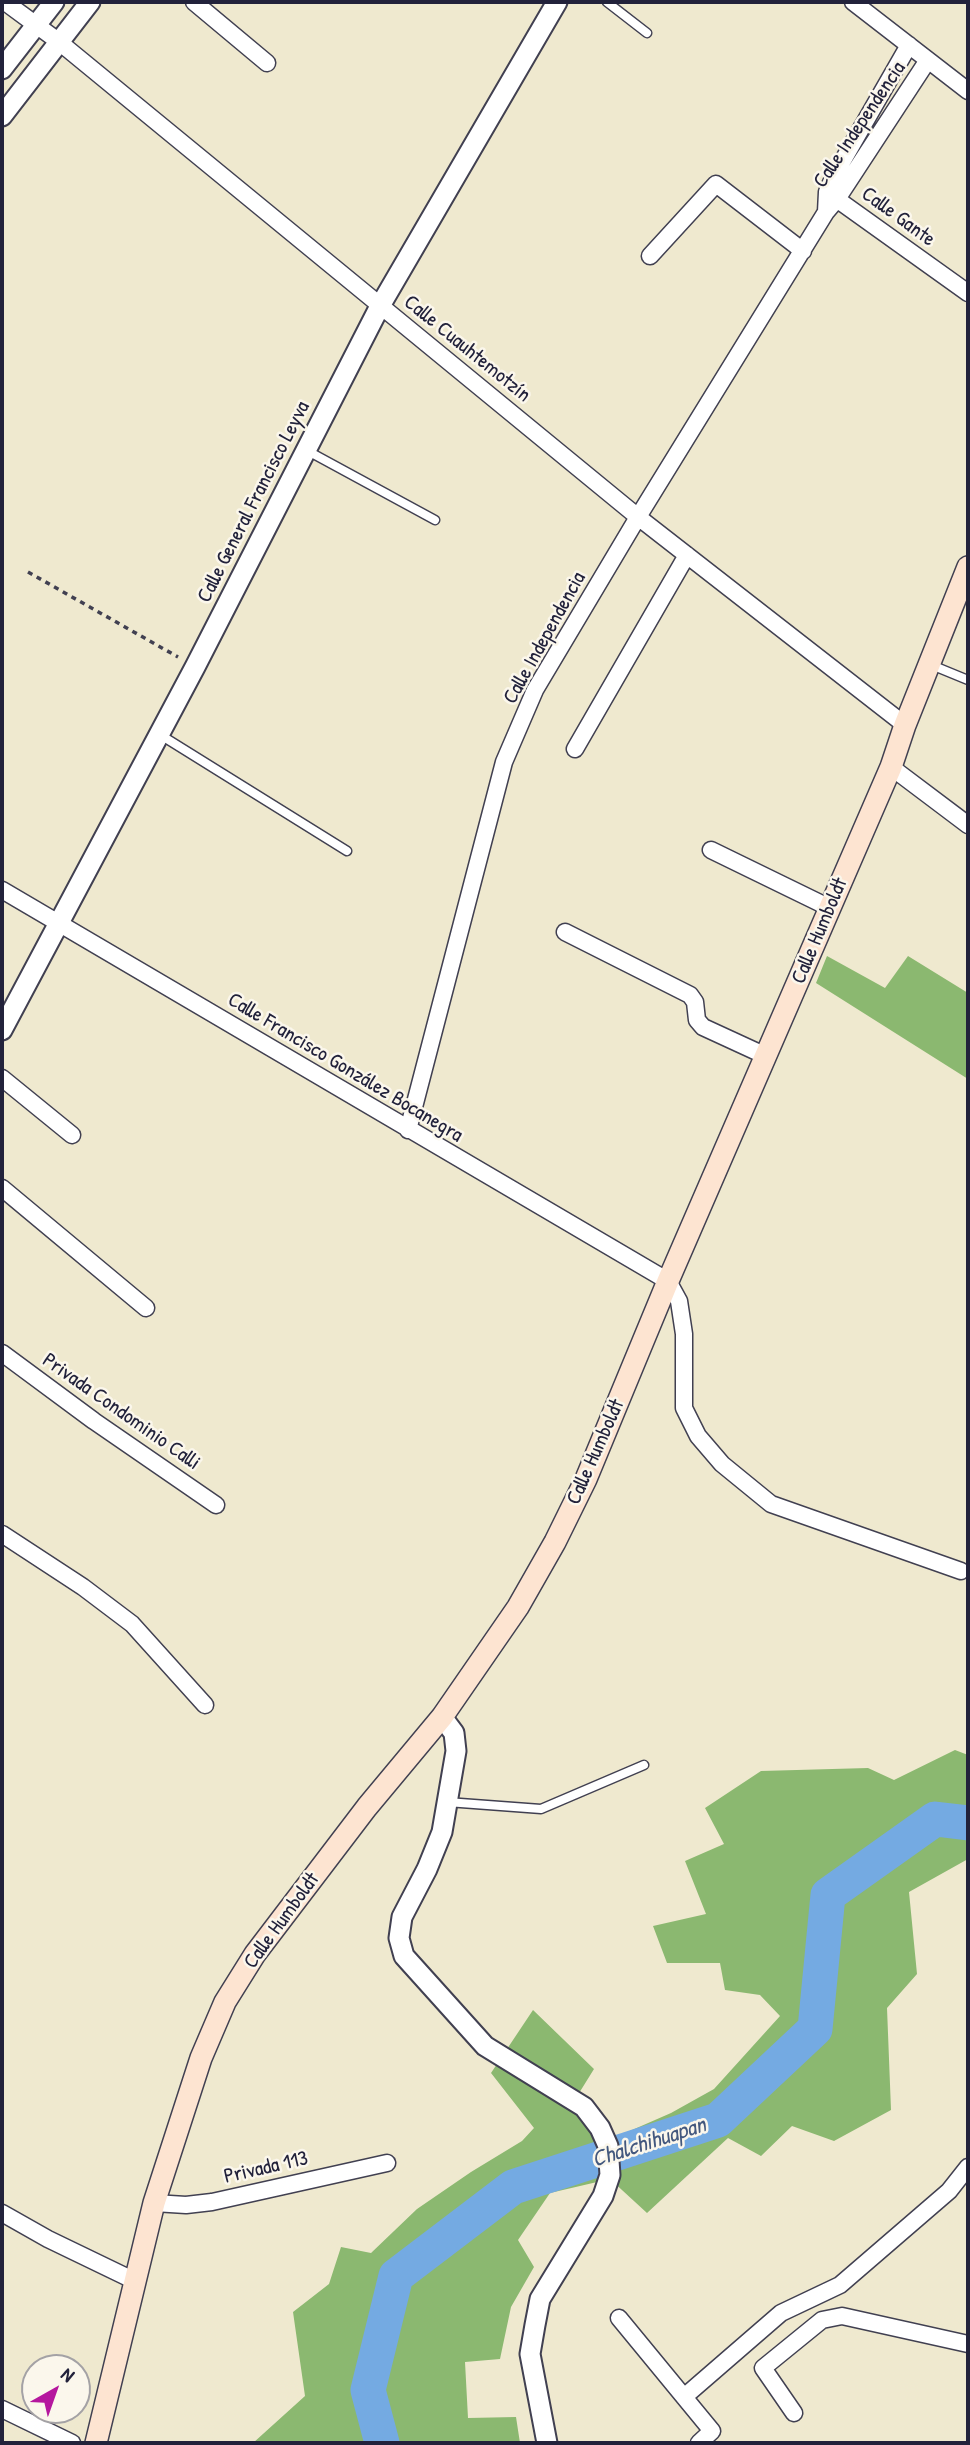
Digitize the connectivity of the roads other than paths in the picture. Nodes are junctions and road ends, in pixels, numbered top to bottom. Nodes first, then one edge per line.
1 (5, 2) edge
2 (54, 2) edge
3 (90, 2) edge
4 (194, 2) edge
5 (557, 2) edge
6 (607, 2) edge
7 (853, 2) edge
8 (36, 24) junction
9 (647, 33) dead end
10 (58, 41) junction
11 (909, 46) junction
12 (928, 60) junction
13 (267, 63) dead end
14 (2, 69) edge
15 (968, 91) edge
16 (2, 116) edge
17 (832, 196) junction
18 (803, 251) junction
19 (650, 256) dead end
20 (968, 293) edge
21 (380, 306) junction
22 (306, 450) junction
23 (638, 517) junction
24 (435, 520) dead end
25 (687, 555) junction
26 (968, 567) edge
27 (929, 664) junction
28 (968, 680) edge
29 (905, 725) junction
30 (159, 734) junction
31 (575, 749) dead end
32 (891, 767) junction
33 (968, 825) edge
34 (711, 850) dead end
35 (347, 851) dead end
36 (2, 890) edge
37 (830, 908) junction
38 (60, 923) junction
39 (565, 932) dead end
40 (2, 1030) edge
41 (766, 1056) junction
42 (2, 1078) edge
43 (408, 1130) junction
44 (72, 1135) dead end
45 (2, 1188) edge
46 (668, 1281) junction
47 (146, 1308) dead end
48 (2, 1353) edge
49 (216, 1505) dead end
50 (2, 1534) edge
51 (961, 1571) dead end
52 (205, 1705) dead end
53 (442, 1717) junction
54 (643, 1765) dead end
55 (447, 1802) junction
56 (387, 2163) dead end
57 (968, 2168) edge
58 (154, 2203) junction
59 (2, 2213) edge
60 (135, 2281) junction
61 (619, 2318) dead end
62 (968, 2344) edge
63 (684, 2396) junction
64 (2, 2409) edge
65 (794, 2413) dead end
66 (72, 2443) edge
67 (96, 2443) edge
68 (547, 2443) edge
69 (699, 2443) edge

1 - 8 street, Calle Cuauhtemotzín
2 - 8 street
3 - 10 street
4 - 13 street
5 - 21 street, Calle General Francisco Leyva
6 - 9 lane
7 - 11 street
8 - 10 street, Calle Cuauhtemotzín
8 - 14 street
10 - 16 street
10 - 21 street, Calle Cuauhtemotzín
11 - 12 street
11 - 17 street, Calle Independencia
12 - 15 street
12 - 17 street, Calle Independencia
17 - 18 street, Calle Independencia
17 - 20 street, Calle Gante
18 - 19 street
18 - 23 street, Calle Independencia
21 - 22 street, Calle General Francisco Leyva
21 - 23 street, Calle Cuauhtemotzín
22 - 24 lane
22 - 30 street, Calle General Francisco Leyva
23 - 25 street, Calle Cuauhtemotzín
23 - 43 street, Calle Independencia
25 - 29 street, Calle Cuauhtemotzín
25 - 31 street
26 - 27 main road, Calle Humboldt
27 - 28 lane
27 - 29 main road, Calle Humboldt
29 - 32 main road, Calle Humboldt
30 - 35 lane
30 - 38 street, Calle General Francisco Leyva
32 - 33 street
32 - 37 main road, Calle Humboldt
34 - 37 street
36 - 38 street, Calle Francisco González Bocanegra
37 - 41 main road, Calle Humboldt
38 - 40 street, Calle General Francisco Leyva
38 - 43 street, Calle Francisco González Bocanegra
39 - 41 street
41 - 46 main road, Calle Humboldt
42 - 44 street
43 - 46 street, Calle Francisco González Bocanegra
45 - 47 street
46 - 51 street
46 - 53 main road, Calle Humboldt
48 - 49 street, Privada Condominio Calli
50 - 52 street
53 - 55 street
53 - 58 main road, Calle Humboldt
54 - 55 lane
55 - 68 street
56 - 58 street, Privada 113
57 - 63 street
58 - 60 main road, Calle Humboldt
59 - 60 street
60 - 67 main road, Calle Humboldt
61 - 63 street
62 - 65 street
63 - 69 street
64 - 66 street

